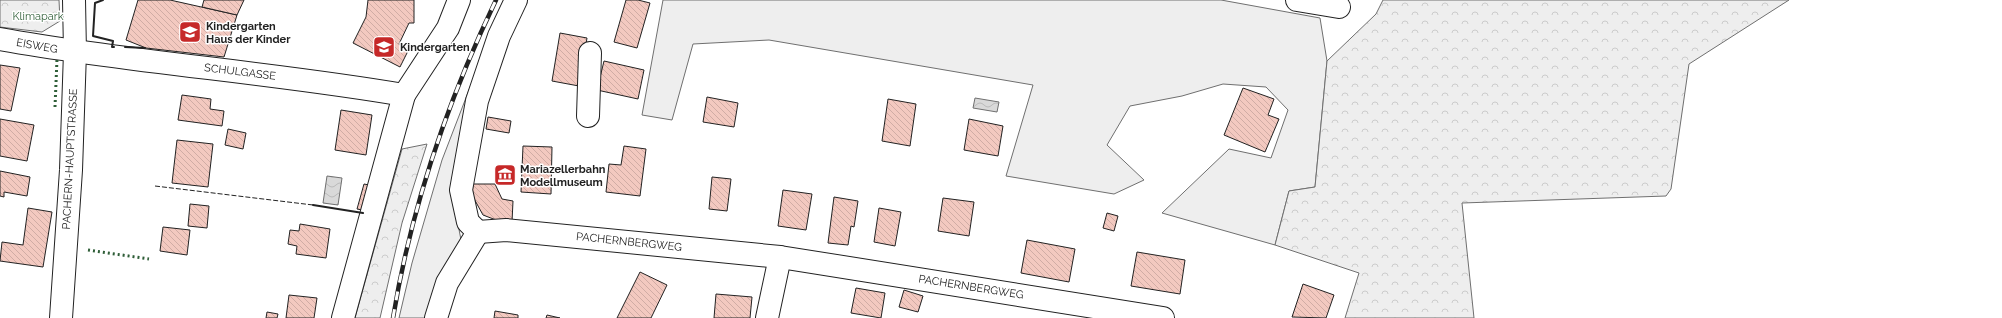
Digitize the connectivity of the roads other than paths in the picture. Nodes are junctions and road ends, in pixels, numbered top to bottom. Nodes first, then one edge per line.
1 (74, 0) edge
2 (459, 0) edge
3 (516, 0) edge
4 (1297, 0) edge
5 (1339, 7) dead end
6 (0, 40) edge
7 (75, 52) junction
8 (590, 53) dead end
9 (404, 95) junction
10 (588, 116) dead end
11 (478, 232) junction
12 (780, 257) junction
13 (61, 318) edge
14 (343, 318) edge
15 (436, 318) edge
16 (767, 318) edge
17 (1163, 318) edge

1 - 7 street, PACHERN-HAUPTSTRASSE
2 - 9 street
3 - 11 street
4 - 5 street
6 - 7 street, EISWEG
7 - 9 street, SCHULGASSE
7 - 13 street, PACHERN-HAUPTSTRASSE
8 - 10 street
9 - 14 street
11 - 12 street, PACHERNBERGWEG
11 - 15 street
12 - 16 street
12 - 17 street, PACHERNBERGWEG

